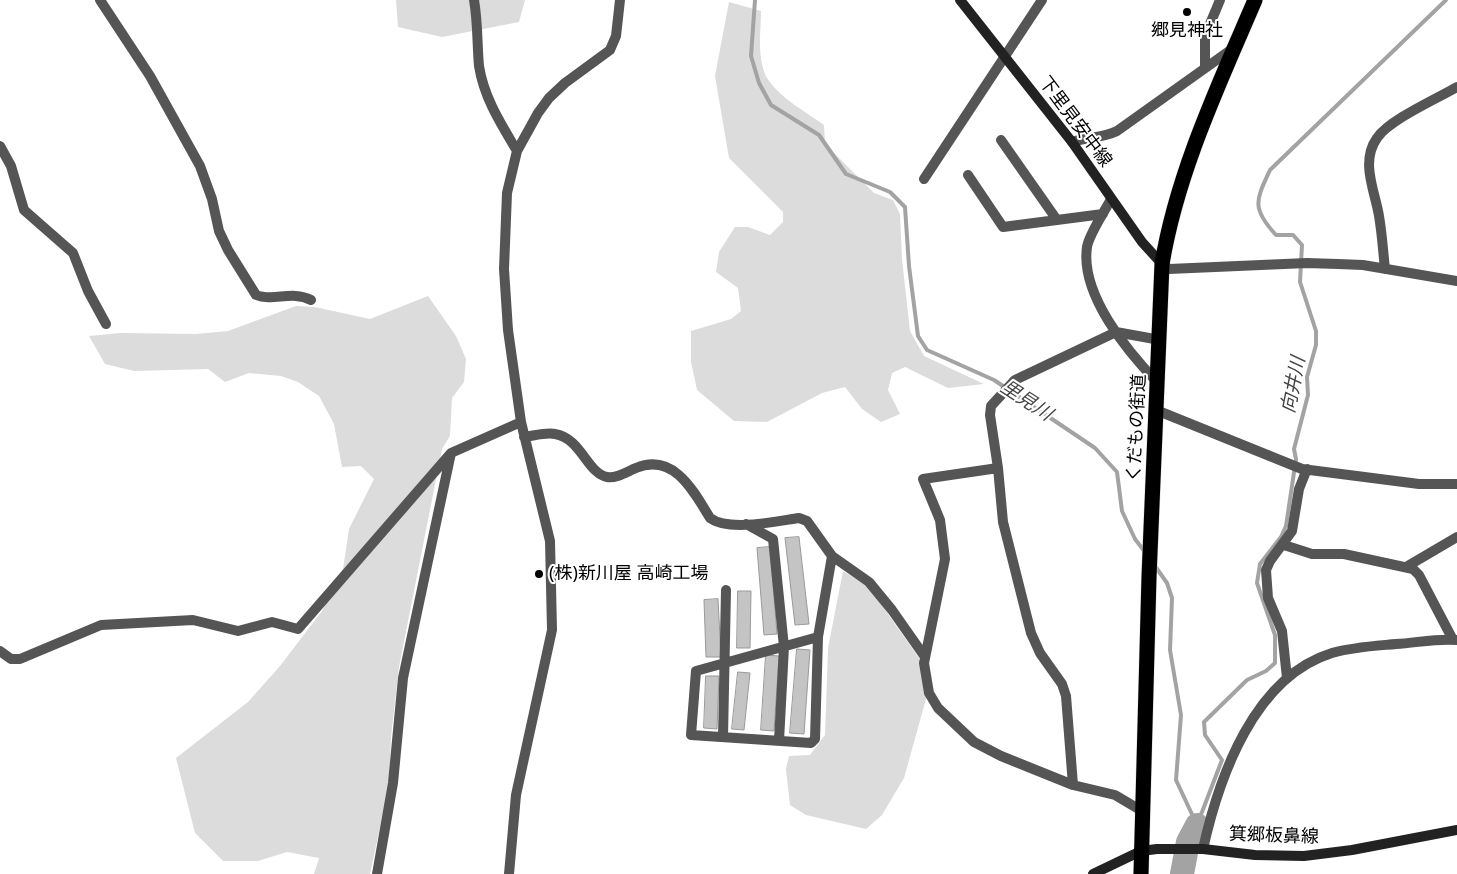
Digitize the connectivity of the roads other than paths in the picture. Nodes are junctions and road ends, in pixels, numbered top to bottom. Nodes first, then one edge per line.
1 (100, 0) edge
2 (474, 0) edge
3 (620, 0) edge
4 (960, 0) edge
5 (1042, 0) edge
6 (1220, 0) edge
7 (1255, 0) edge
8 (1235, 47) junction
9 (1004, 55) junction
10 (1205, 68) junction
11 (1457, 87) edge
12 (1001, 140) dead end
13 (1072, 142) junction
14 (0, 146) edge
15 (517, 151) junction
16 (968, 175) dead end
17 (924, 179) dead end
18 (1111, 199) junction
19 (1103, 214) junction
20 (1057, 220) junction
21 (1162, 264) junction
22 (1385, 269) junction
23 (1457, 281) edge
24 (311, 300) dead end
25 (106, 324) dead end
26 (1116, 332) junction
27 (1160, 340) junction
28 (1158, 383) junction
29 (1156, 410) junction
30 (521, 422) junction
31 (524, 437) junction
32 (451, 453) junction
33 (998, 468) junction
34 (1307, 469) junction
35 (1457, 484) edge
36 (746, 524) junction
37 (1457, 537) edge
38 (1284, 545) junction
39 (832, 556) junction
40 (1406, 567) junction
41 (726, 590) dead end
42 (818, 637) junction
43 (1455, 640) edge
44 (784, 647) junction
45 (0, 651) edge
46 (925, 657) junction
47 (726, 663) junction
48 (1287, 678) junction
49 (723, 737) junction
50 (779, 741) junction
51 (1073, 785) junction
52 (1142, 811) junction
53 (1457, 830) edge
54 (1201, 849) junction
55 (1142, 850) junction
56 (377, 874) edge
57 (509, 874) edge
58 (1093, 874) edge
59 (1141, 874) edge

1 - 24 street
2 - 15 street
3 - 15 street
4 - 9 main road, 下里見安中線
5 - 9 street
6 - 10 street
7 - 8 highway, くだもの街道
8 - 10 street
8 - 21 highway, くだもの街道
9 - 13 main road, 下里見安中線
9 - 17 street
10 - 13 street
11 - 22 street
12 - 20 street
13 - 18 main road, 下里見安中線
14 - 25 street
15 - 30 street
16 - 20 street
18 - 19 street
18 - 21 main road, 下里見安中線
19 - 20 street
19 - 26 street
21 - 22 street
21 - 27 highway, くだもの街道
22 - 23 street
26 - 27 street
26 - 28 street
26 - 33 street
27 - 28 highway, くだもの街道
28 - 29 highway, くだもの街道
29 - 34 street
29 - 52 highway, くだもの街道
30 - 31 street
30 - 32 street
31 - 36 street
31 - 57 street
32 - 45 street
32 - 56 street
33 - 46 street
33 - 51 street
34 - 35 street
34 - 38 street
36 - 39 street
36 - 44 street
37 - 40 street
38 - 40 street
38 - 48 street
39 - 42 street
39 - 46 street
40 - 43 street
41 - 47 street
42 - 44 street
42 - 50 street
43 - 48 street
44 - 47 street
44 - 50 street
46 - 51 street
47 - 49 street
47 - 49 street
48 - 54 street
49 - 50 street
51 - 52 street
52 - 55 highway, くだもの街道
53 - 54 main road, 箕郷板鼻線
54 - 55 main road, 箕郷板鼻線
55 - 58 main road, 箕郷板鼻線
55 - 59 highway, くだもの街道

